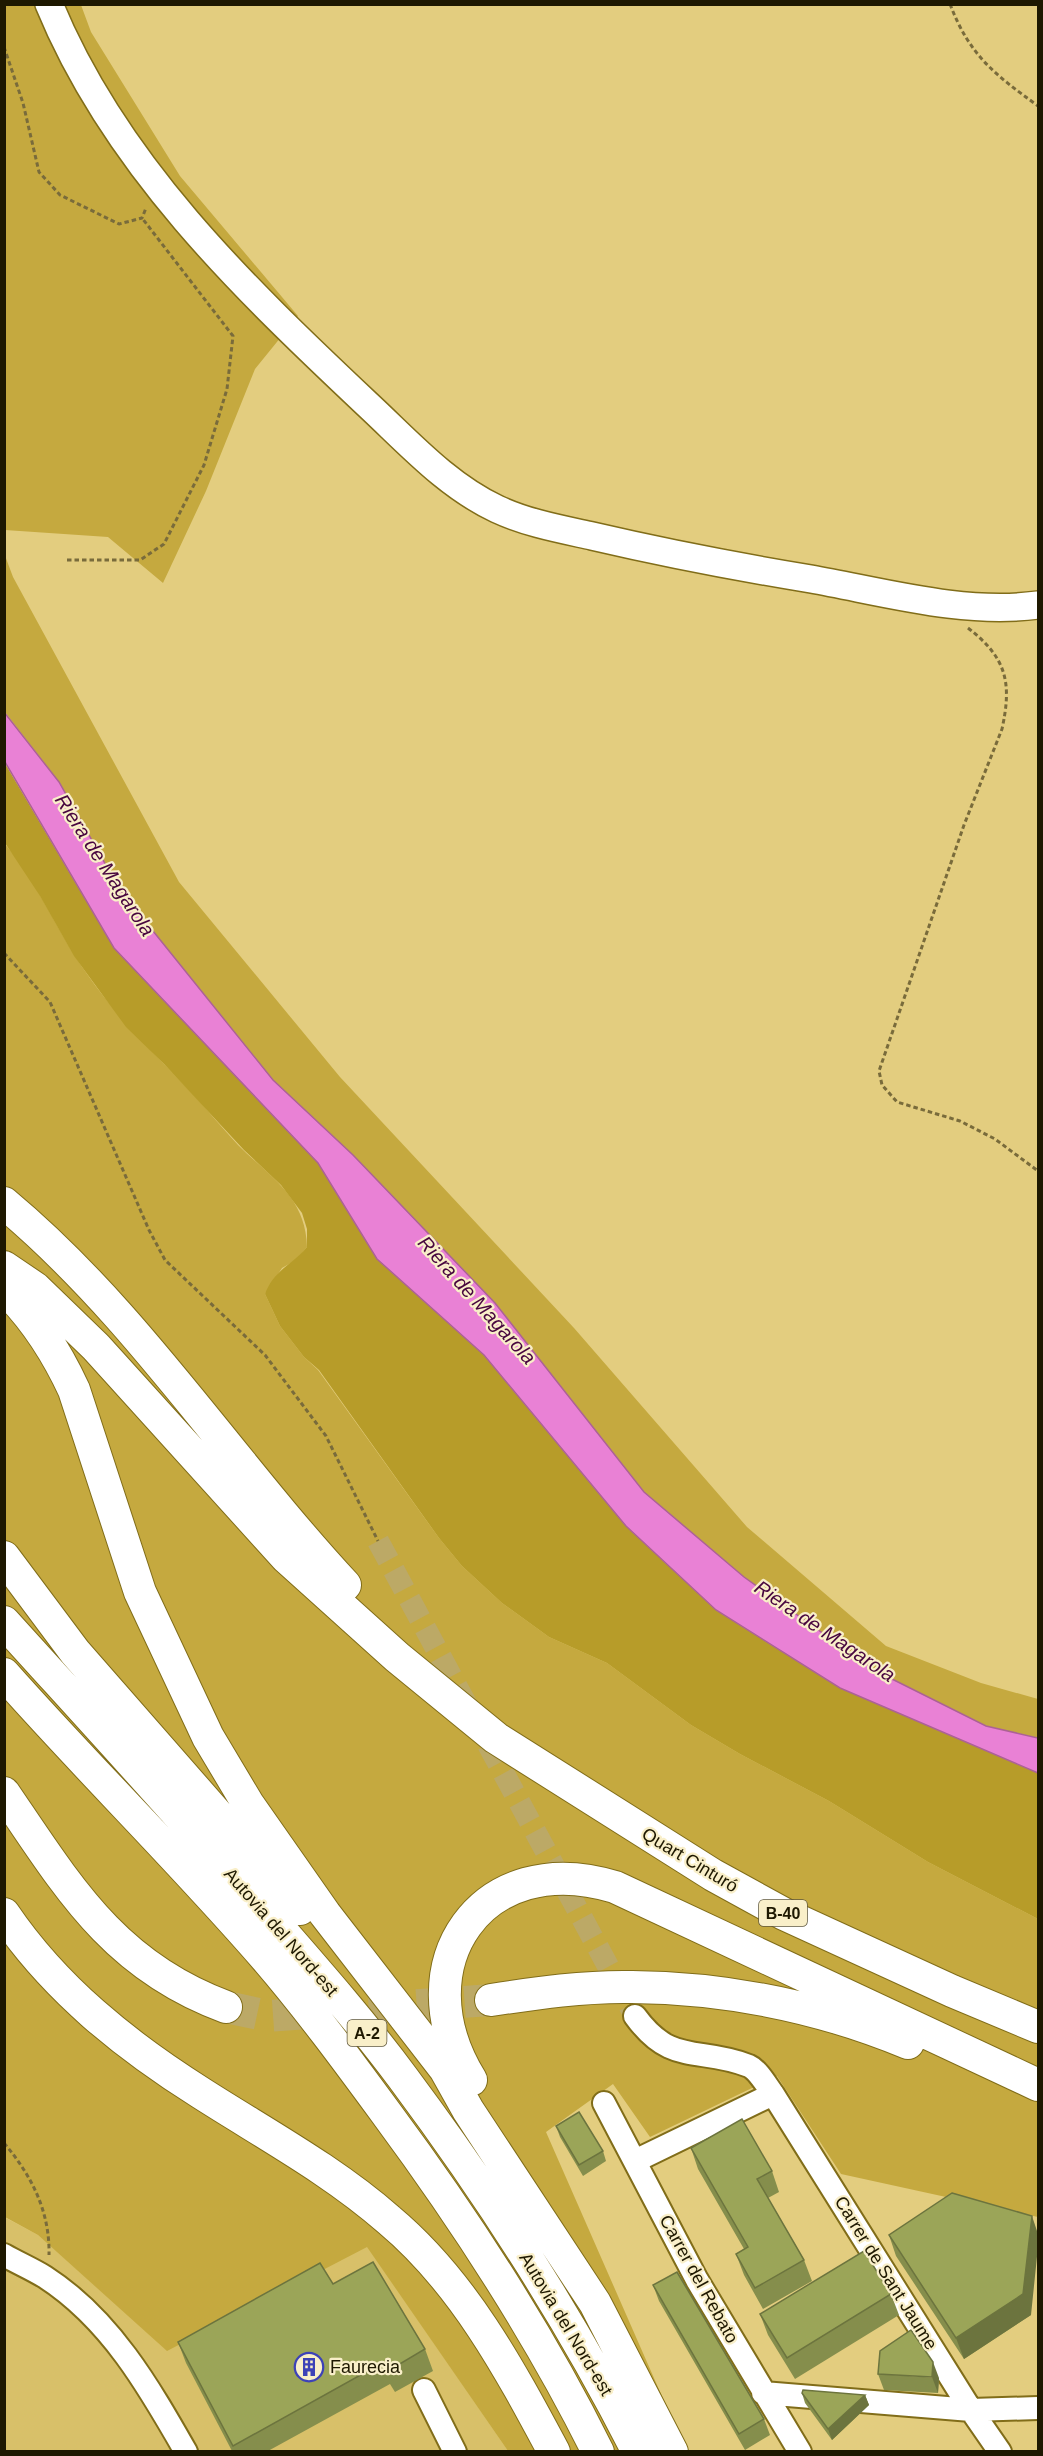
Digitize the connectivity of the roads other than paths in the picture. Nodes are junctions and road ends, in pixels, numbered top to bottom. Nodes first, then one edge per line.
1 (50, 4) edge
2 (1038, 604) edge
3 (4, 1203) edge
4 (4, 1267) edge
5 (4, 1288) edge
6 (4, 1557) edge
7 (4, 1622) edge
8 (4, 1674) edge
9 (545, 1768) junction
10 (4, 1793) edge
11 (4, 1914) edge
12 (491, 2000) tunnel mouth
13 (226, 2007) tunnel mouth
14 (635, 2016) tunnel mouth
15 (1038, 2027) edge
16 (1038, 2085) edge
17 (773, 2094) junction
18 (1038, 2098) edge
19 (604, 2103) dead end
20 (468, 2110) junction
21 (635, 2161) junction
22 (561, 2248) junction
23 (4, 2256) edge
24 (424, 2390) dead end
25 (763, 2393) junction
26 (1038, 2408) edge
27 (971, 2410) junction
28 (186, 2451) edge
29 (455, 2451) edge
30 (555, 2451) edge
31 (598, 2451) edge
32 (638, 2451) edge
33 (672, 2451) edge
34 (800, 2451) edge
35 (1000, 2451) edge

1 - 2 main road
3 - 9 highway
4 - 9 highway
5 - 20 highway
6 - 20 highway
7 - 32 highway, Autovia del Nord-est / A-2
8 - 31 highway, Autovia del Nord-est / A-2
9 - 15 highway, Quart Cinturó / B-40
10 - 13 highway
11 - 30 highway
12 - 18 highway
14 - 17 street, Carrer de Sant Jaume
16 - 22 highway
17 - 21 street
17 - 27 street, Carrer de Sant Jaume
19 - 21 street, Carrer del Rebato
20 - 22 highway
21 - 25 street, Carrer del Rebato
22 - 33 highway
23 - 28 street
24 - 29 street
25 - 27 street
25 - 34 street, Carrer del Rebato
26 - 27 street
27 - 35 street, Carrer de Sant Jaume

